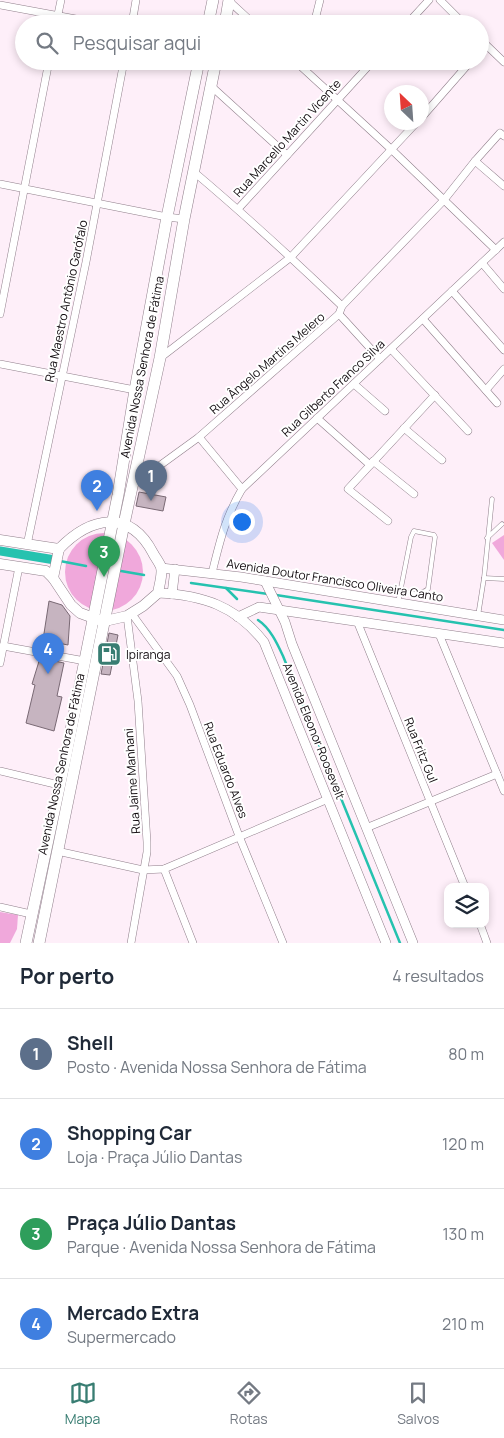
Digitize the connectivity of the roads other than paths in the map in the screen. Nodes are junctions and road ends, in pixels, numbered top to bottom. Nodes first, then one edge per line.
1 (61, 0) edge
2 (136, 0) edge
3 (213, 0) edge
4 (229, 0) edge
5 (320, 0) edge
6 (429, 0) edge
7 (440, 0) edge
8 (0, 5) edge
9 (58, 14) junction
10 (62, 15) edge
11 (134, 15) edge
12 (210, 15) edge
13 (226, 15) edge
14 (245, 15) edge
15 (316, 15) edge
16 (415, 15) edge
17 (455, 15) edge
18 (489, 48) edge
19 (504, 62) edge
20 (47, 70) edge
21 (122, 70) edge
22 (197, 70) edge
23 (215, 70) edge
24 (305, 70) edge
25 (365, 70) edge
26 (463, 70) edge
27 (212, 86) junction
28 (337, 100) junction
29 (429, 109) edge
30 (410, 130) edge
31 (504, 136) edge
32 (392, 150) junction
33 (287, 155) junction
34 (475, 161) junction
35 (194, 172) junction
36 (0, 184) edge
37 (504, 186) edge
38 (23, 189) junction
39 (444, 200) junction
40 (98, 202) junction
41 (238, 209) junction
42 (167, 217) junction
43 (184, 219) junction
44 (504, 242) edge
45 (496, 250) junction
46 (291, 257) junction
47 (482, 263) junction
48 (504, 289) edge
49 (452, 291) junction
50 (342, 306) junction
51 (0, 314) edge
52 (339, 314) junction
53 (423, 319) junction
54 (391, 349) junction
55 (504, 350) edge
56 (160, 358) junction
57 (380, 359) junction
58 (0, 364) edge
59 (504, 369) edge
60 (62, 375) junction
61 (354, 384) junction
62 (135, 390) junction
63 (486, 390) junction
64 (435, 394) junction
65 (496, 403) dead end
66 (385, 411) dead end
67 (317, 418) junction
68 (404, 428) junction
69 (468, 431) dead end
70 (199, 437) junction
71 (442, 460) dead end
72 (372, 463) junction
73 (133, 485) junction
74 (242, 489) junction
75 (414, 494) dead end
76 (492, 499) dead end
77 (388, 521) dead end
78 (112, 522) junction
79 (124, 524) junction
80 (502, 524) dead end
81 (487, 538) junction
82 (0, 540) edge
83 (27, 545) junction
84 (58, 552) junction
85 (0, 564) edge
86 (19, 567) junction
87 (162, 568) junction
88 (175, 569) junction
89 (212, 573) junction
90 (54, 574) junction
91 (484, 578) junction
92 (504, 580) edge
93 (266, 583) junction
94 (400, 591) junction
95 (158, 593) junction
96 (172, 594) junction
97 (398, 603) junction
98 (280, 610) junction
99 (130, 615) junction
100 (478, 616) junction
101 (238, 617) junction
102 (92, 618) junction
103 (504, 620) edge
104 (105, 621) junction
105 (357, 621) junction
106 (439, 634) junction
107 (504, 643) edge
108 (3, 646) junction
109 (85, 661) junction
110 (0, 663) edge
111 (0, 771) edge
112 (497, 774) junction
113 (59, 785) junction
114 (504, 791) edge
115 (328, 799) junction
116 (430, 801) junction
117 (366, 828) junction
118 (239, 836) junction
119 (57, 851) junction
120 (164, 869) junction
121 (143, 870) junction
122 (462, 883) edge
123 (0, 907) edge
124 (31, 914) junction
125 (482, 928) edge
126 (26, 943) edge
127 (39, 943) edge
128 (132, 943) edge
129 (193, 943) edge
130 (283, 943) edge
131 (386, 943) edge
132 (413, 943) edge
133 (488, 943) edge

1 - 9 street
2 - 11 street
3 - 12 main road
4 - 13 main road
4 - 14 street
5 - 15 street
6 - 16 street
7 - 17 street
8 - 9 street
9 - 10 street
18 - 19 street
20 - 38 street
21 - 40 street, Rua Maestro Antônio Garófalo
22 - 42 main road, Avenida Nossa Senhora de Fátima
23 - 27 main road, Avenida Nossa Senhora de Fátima
24 - 28 street
25 - 28 street, Rua Marcello Martin Vicente
26 - 29 street
27 - 33 street
27 - 35 main road, Avenida Nossa Senhora de Fátima
28 - 32 street
28 - 33 street, Rua Marcello Martin Vicente
30 - 32 street
31 - 34 street, Rua Ângelo Martins Melero
32 - 39 street
32 - 46 street
33 - 41 street, Rua Marcello Martin Vicente
34 - 37 street
34 - 39 street, Rua Ângelo Martins Melero
35 - 41 street
35 - 43 main road, Avenida Nossa Senhora de Fátima
36 - 38 street
38 - 40 street
38 - 51 street
39 - 45 street
39 - 50 street, Rua Ângelo Martins Melero
40 - 42 street
40 - 60 street, Rua Maestro Antônio Garófalo
41 - 46 street
42 - 43 street
42 - 62 main road, Avenida Nossa Senhora de Fátima
43 - 56 main road, Avenida Nossa Senhora de Fátima
44 - 45 street, Rua Gilberto Franco Silva
45 - 47 street, Rua Gilberto Franco Silva
46 - 50 street
46 - 56 street
47 - 48 street
47 - 49 street, Rua Gilberto Franco Silva
49 - 53 street, Rua Gilberto Franco Silva
49 - 55 street
50 - 52 street, Rua Ângelo Martins Melero
52 - 57 street
52 - 70 street, Rua Ângelo Martins Melero
53 - 54 street, Rua Gilberto Franco Silva
53 - 63 street
54 - 57 street, Rua Gilberto Franco Silva
54 - 64 street
56 - 73 main road, Avenida Nossa Senhora de Fátima
57 - 61 street, Rua Gilberto Franco Silva
58 - 60 street
59 - 63 street
60 - 62 street
60 - 83 street, Rua Maestro Antônio Garófalo
61 - 66 street
61 - 67 street, Rua Gilberto Franco Silva
62 - 78 main road, Avenida Nossa Senhora de Fátima
63 - 65 street
64 - 68 street
64 - 69 street
67 - 72 street
67 - 74 street, Rua Gilberto Franco Silva
68 - 71 street
68 - 72 street
70 - 73 street, Rua Ângelo Martins Melero
70 - 74 street
72 - 75 street
72 - 77 street
73 - 79 main road, Avenida Nossa Senhora de Fátima
74 - 89 street, Rua Gilberto Franco Silva
76 - 81 lane
78 - 79 main road
78 - 84 main road
78 - 102 main road, Avenida Nossa Senhora de Fátima
79 - 87 main road
79 - 104 main road, Avenida Nossa Senhora de Fátima
80 - 81 lane
81 - 91 lane
82 - 83 main road
83 - 84 main road
84 - 90 main road
85 - 86 main road
86 - 90 main road
86 - 108 street
87 - 88 street, Avenida Doutor Francisco Oliveira Canto
87 - 95 main road
88 - 89 street, Avenida Doutor Francisco Oliveira Canto
88 - 96 street
89 - 93 street, Avenida Doutor Francisco Oliveira Canto
90 - 102 main road
91 - 92 lane
91 - 100 lane
93 - 97 street, Avenida Doutor Francisco Oliveira Canto
93 - 98 street, Avenida Eleonor Roosevelt
94 - 94 lane
94 - 97 lane
95 - 96 street, Avenida Eleonor Roosevelt
95 - 99 main road
96 - 101 street, Avenida Eleonor Roosevelt
97 - 100 street, Avenida Doutor Francisco Oliveira Canto
98 - 101 street
98 - 105 street
98 - 117 street, Avenida Eleonor Roosevelt
99 - 104 main road
99 - 118 street, Rua Eduardo Alves
99 - 121 street, Rua Jaime Manhani
100 - 103 street, Avenida Doutor Francisco Oliveira Canto
101 - 115 street, Avenida Eleonor Roosevelt
102 - 104 main road
102 - 109 main road, Avenida Nossa Senhora de Fátima
104 - 119 main road, Avenida Nossa Senhora de Fátima
105 - 106 street
105 - 116 street, Rua Fritz Gul
106 - 107 street
106 - 112 street
108 - 109 street
108 - 110 street
109 - 113 main road, Avenida Nossa Senhora de Fátima
111 - 113 street
112 - 114 street
112 - 116 street
113 - 124 main road, Avenida Nossa Senhora de Fátima
115 - 118 street
115 - 131 street, Avenida Eleonor Roosevelt
116 - 117 street
116 - 122 street, Rua Fritz Gul
117 - 132 street, Avenida Eleonor Roosevelt
118 - 120 street
118 - 130 street, Rua Eduardo Alves
119 - 121 street
119 - 127 main road, Avenida Nossa Senhora de Fátima
120 - 121 street
120 - 129 street
121 - 128 street, Rua Jaime Manhani
123 - 124 street
124 - 126 main road, Avenida Nossa Senhora de Fátima
125 - 133 street

